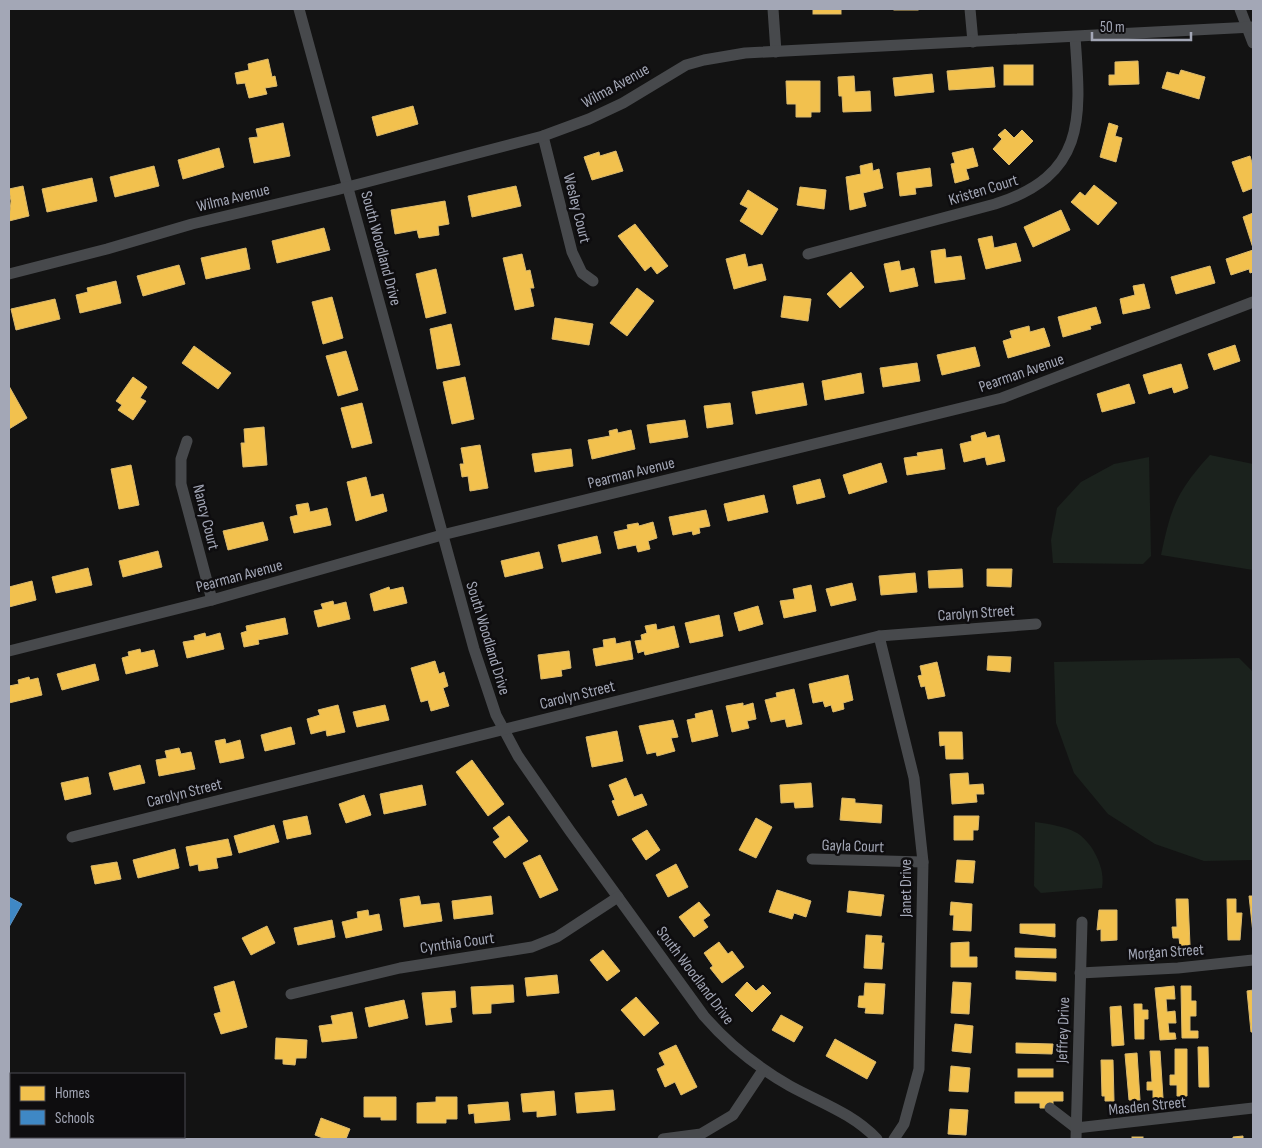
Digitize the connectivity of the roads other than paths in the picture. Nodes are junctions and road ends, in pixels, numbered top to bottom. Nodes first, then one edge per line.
1 (299, 9) edge
2 (773, 9) edge
3 (970, 9) edge
4 (1240, 9) edge
5 (1250, 27) edge
6 (1075, 37) junction
7 (973, 42) junction
8 (1253, 43) edge
9 (776, 52) junction
10 (543, 136) junction
11 (349, 187) junction
12 (808, 254) dead end
13 (9, 274) edge
14 (593, 281) dead end
15 (1253, 302) edge
16 (187, 441) dead end
17 (442, 535) junction
18 (212, 600) junction
19 (1036, 624) dead end
20 (879, 636) junction
21 (9, 651) edge
22 (503, 729) junction
23 (72, 837) dead end
24 (812, 859) dead end
25 (923, 862) junction
26 (618, 897) junction
27 (1082, 922) dead end
28 (1253, 960) edge
29 (1080, 973) junction
30 (291, 994) dead end
31 (763, 1070) junction
32 (1050, 1108) dead end
33 (1253, 1108) edge
34 (1076, 1134) edge
35 (663, 1139) edge
36 (877, 1139) edge
37 (894, 1139) edge

1 - 11 street, South Woodland Drive
2 - 9 street
3 - 7 street
4 - 5 street
5 - 6 street, Wilma Avenue
5 - 8 street
6 - 7 street, Wilma Avenue
6 - 12 street, Kristen Court
7 - 9 street, Wilma Avenue
9 - 10 street, Wilma Avenue
10 - 11 street, Wilma Avenue
10 - 14 street, Wesley Court
11 - 13 street, Wilma Avenue
11 - 17 street, South Woodland Drive
15 - 17 street, Pearman Avenue
16 - 18 street, Nancy Court
17 - 18 street, Pearman Avenue
17 - 22 street, South Woodland Drive
18 - 21 street, Pearman Avenue
19 - 20 street, Carolyn Street
20 - 22 street, Carolyn Street
20 - 25 street, Janet Drive
22 - 23 street, Carolyn Street
22 - 26 street, South Woodland Drive
24 - 25 street, Gayla Court
25 - 37 street, Janet Drive
26 - 30 street, Cynthia Court
26 - 31 street, South Woodland Drive
27 - 29 street, Jeffrey Drive
28 - 29 street, Morgan Street
29 - 34 street, Jeffrey Drive
31 - 35 street
31 - 36 street, South Woodland Drive
32 - 34 street
33 - 34 street, Masden Street

